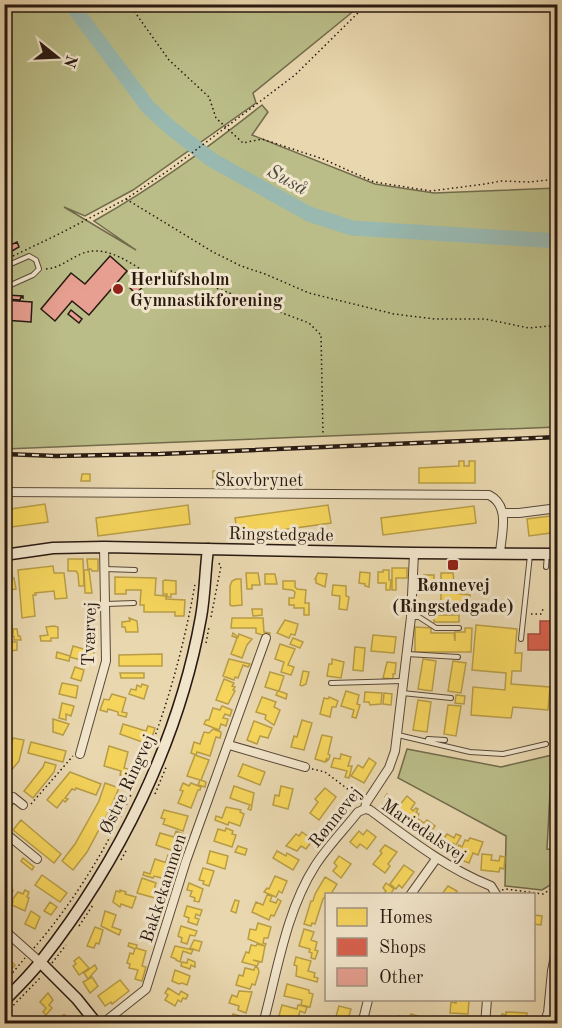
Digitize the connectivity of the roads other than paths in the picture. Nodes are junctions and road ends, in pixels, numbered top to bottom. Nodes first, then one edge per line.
1 (4, 267) edge
2 (4, 288) edge
3 (4, 492) edge
4 (558, 508) edge
5 (503, 513) junction
6 (104, 547) junction
7 (208, 549) junction
8 (414, 553) junction
9 (500, 554) junction
10 (530, 554) junction
11 (552, 554) edge
12 (4, 555) edge
13 (546, 567) dead end
14 (104, 569) junction
15 (135, 570) dead end
16 (134, 603) dead end
17 (105, 604) junction
18 (411, 617) junction
19 (459, 628) dead end
20 (266, 638) dead end
21 (521, 639) dead end
22 (406, 654) junction
23 (458, 657) dead end
24 (403, 681) junction
25 (331, 683) dead end
26 (402, 693) junction
27 (451, 698) dead end
28 (397, 735) junction
29 (421, 739) junction
30 (445, 740) dead end
31 (546, 744) dead end
32 (229, 746) junction
33 (80, 754) road end
34 (305, 766) road end
35 (22, 805) road end
36 (365, 806) junction
37 (4, 808) edge
38 (4, 832) edge
39 (37, 859) dead end
40 (436, 859) junction
41 (412, 893) edge
42 (495, 893) edge
43 (4, 930) edge
44 (558, 941) edge
45 (40, 962) junction
46 (4, 1001) edge
47 (368, 1001) edge
48 (487, 1001) edge
49 (558, 1016) edge
50 (547, 1019) edge
51 (95, 1022) edge
52 (263, 1023) edge
53 (362, 1023) edge
54 (485, 1023) edge

1 - 2 lane
3 - 5 street, Skovbrynet
4 - 5 street
5 - 9 street
6 - 7 street, Ringstedgade
6 - 12 street, Ringstedgade
6 - 14 street, Tværvej
7 - 8 street, Ringstedgade
7 - 45 street, Østre Ringvej
8 - 9 street, Ringstedgade
8 - 18 street, Rønnevej
9 - 10 street, Ringstedgade
10 - 11 street, Ringstedgade
10 - 21 lane
11 - 13 lane
14 - 15 lane
14 - 17 street, Tværvej
16 - 17 lane
17 - 33 street, Tværvej
18 - 19 lane
18 - 22 street, Rønnevej
20 - 32 street, Bakkekammen
22 - 23 lane
22 - 24 street, Rønnevej
24 - 25 lane
24 - 26 street, Rønnevej
26 - 27 lane
26 - 28 street, Rønnevej
28 - 29 lane
28 - 36 street, Rønnevej
29 - 30 lane
29 - 31 lane
32 - 34 street
32 - 51 street, Bakkekammen
35 - 37 street
36 - 40 street, Mariedalsvej
36 - 52 street, Rønnevej
38 - 39 street
40 - 41 street
40 - 42 street, Mariedalsvej
43 - 45 street
44 - 50 street
45 - 46 street, Østre Ringvej
45 - 51 street
47 - 53 street
48 - 54 street
49 - 50 street

